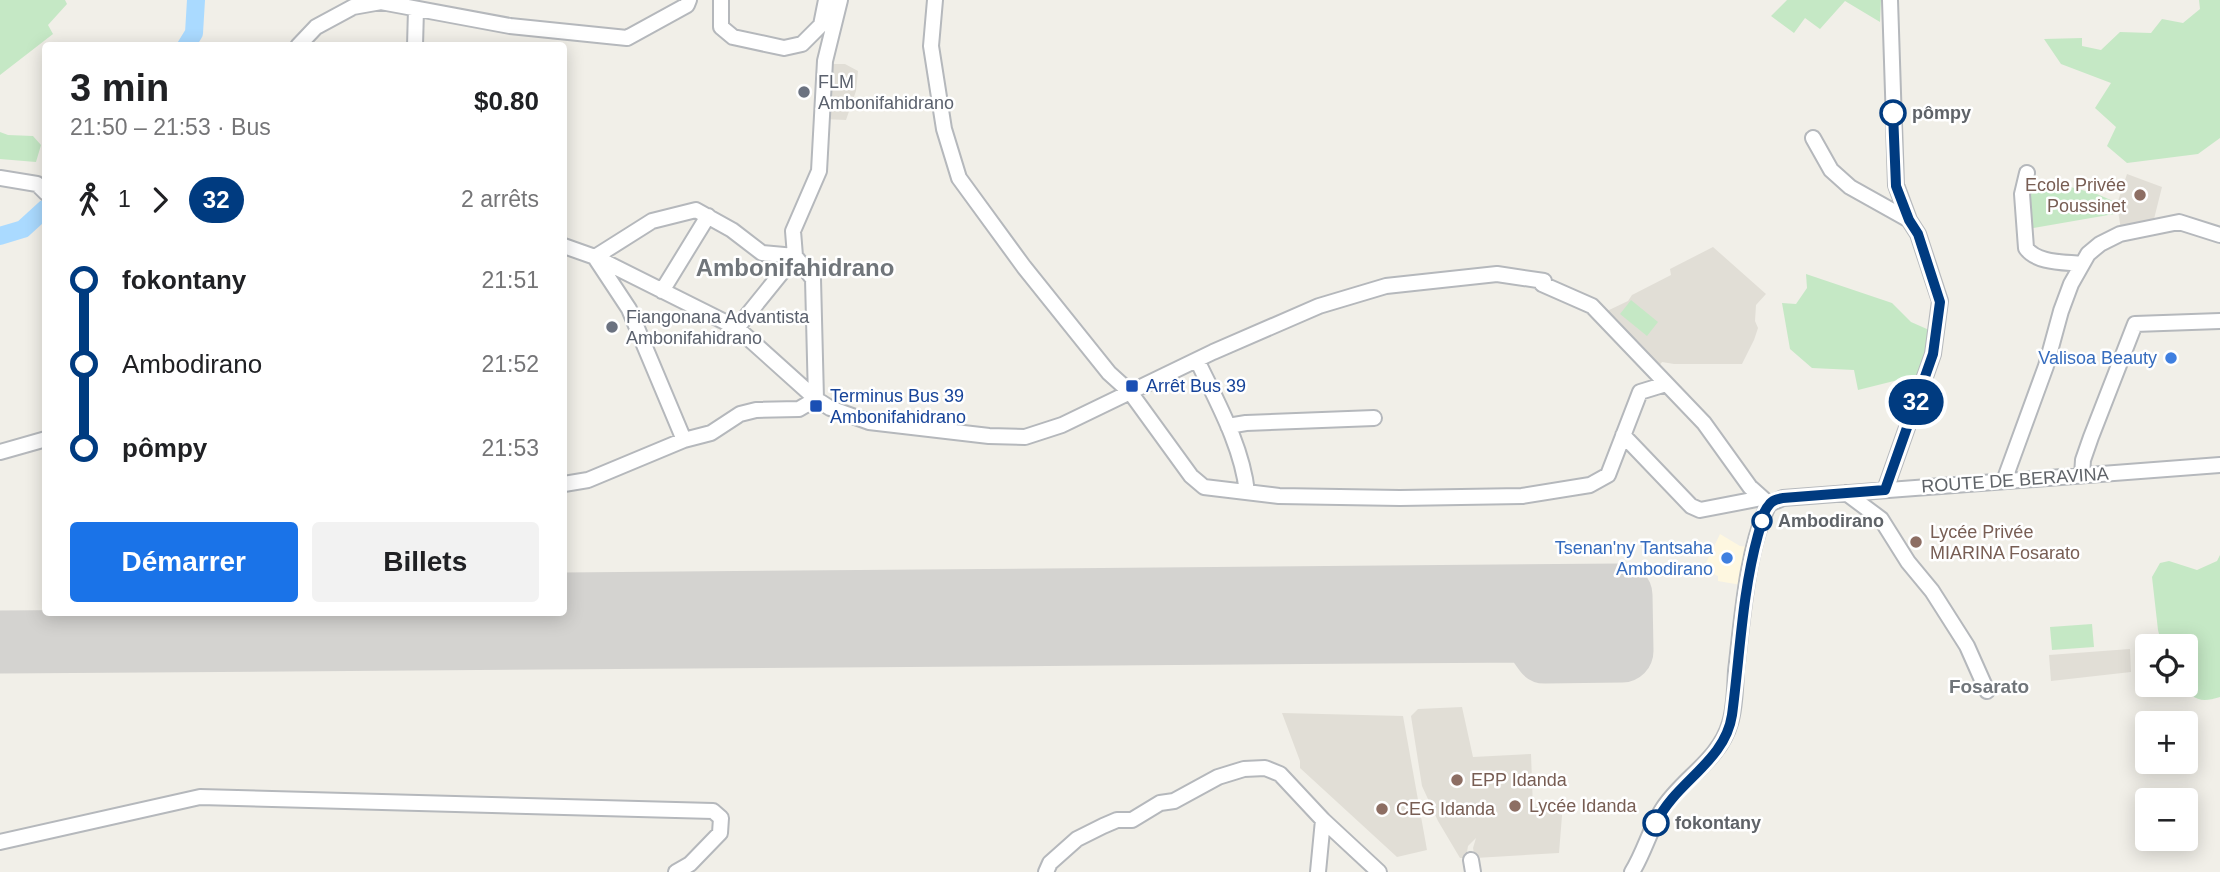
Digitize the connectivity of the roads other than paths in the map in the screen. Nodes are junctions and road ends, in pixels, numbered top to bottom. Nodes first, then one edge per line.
1 (689, 0) edge
2 (721, 0) edge
3 (826, 0) edge
4 (840, 0) edge
5 (935, 0) edge
6 (1890, 0) edge
7 (416, 9) junction
8 (302, 42) edge
9 (415, 42) edge
10 (1813, 138) dead end
11 (2028, 173) dead end
12 (0, 178) edge
13 (41, 189) edge
14 (708, 216) junction
15 (1909, 220) junction
16 (2220, 235) edge
17 (567, 247) edge
18 (795, 256) junction
19 (595, 257) junction
20 (2081, 264) junction
21 (662, 291) junction
22 (2220, 321) edge
23 (737, 328) junction
24 (1197, 360) junction
25 (1666, 384) junction
26 (1130, 393) junction
27 (816, 399) junction
28 (1374, 418) dead end
29 (1228, 426) junction
30 (1623, 435) junction
31 (42, 440) edge
32 (684, 440) junction
33 (0, 452) edge
34 (2220, 465) edge
35 (2082, 475) junction
36 (2004, 481) junction
37 (567, 484) edge
38 (1885, 490) junction
39 (1247, 492) junction
40 (1846, 493) junction
41 (1765, 501) junction
42 (1987, 691) dead end
43 (1324, 820) junction
44 (0, 842) edge
45 (676, 872) edge
46 (1046, 872) edge
47 (1318, 872) edge
48 (1379, 872) edge
49 (1632, 872) edge

1 - 7 street
2 - 3 street
4 - 18 street
5 - 26 street
6 - 15 street
7 - 8 street
7 - 9 street
10 - 15 street
11 - 20 street
12 - 13 street
14 - 18 street
14 - 19 street
14 - 21 street
15 - 38 street
16 - 20 street
17 - 19 street
18 - 23 street
18 - 27 street
19 - 21 street
19 - 32 street
20 - 36 street
21 - 23 street
22 - 35 street
23 - 27 street
24 - 25 street
24 - 26 street
24 - 29 street
25 - 30 street
25 - 41 street
26 - 27 street
26 - 39 street
27 - 32 street
28 - 29 street
29 - 39 street
30 - 39 street
30 - 41 street, ROUTE DE BERAVINA
31 - 33 street
32 - 37 street
34 - 35 street, ROUTE DE BERAVINA
35 - 36 street, ROUTE DE BERAVINA
36 - 38 street, ROUTE DE BERAVINA
38 - 40 street, ROUTE DE BERAVINA
40 - 41 street, ROUTE DE BERAVINA
40 - 42 street
41 - 49 street
43 - 46 street
43 - 47 street
43 - 48 street
44 - 45 street

